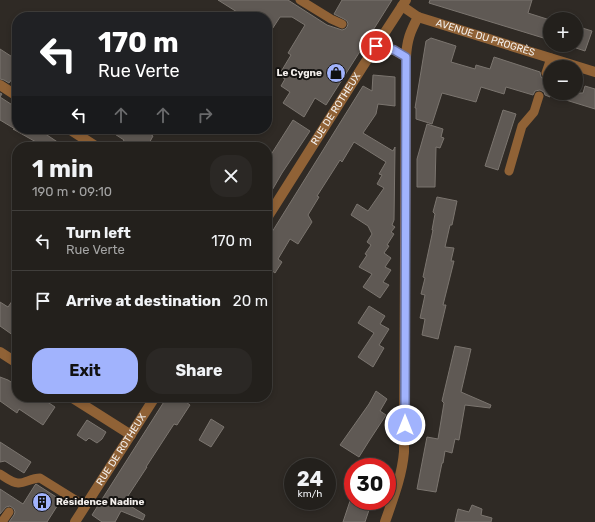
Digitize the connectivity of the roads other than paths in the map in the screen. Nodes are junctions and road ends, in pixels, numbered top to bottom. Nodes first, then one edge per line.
1 (300, 0) edge
2 (404, 3) edge
3 (418, 17) junction
4 (342, 24) dead end
5 (372, 43) junction
6 (406, 57) junction
7 (551, 58) joint
8 (595, 72) edge
9 (0, 85) edge
10 (12, 93) edge
11 (539, 96) dead end
12 (77, 134) edge
13 (89, 142) edge
14 (509, 171) dead end
15 (272, 210) edge
16 (0, 352) edge
17 (12, 359) edge
18 (79, 402) edge
19 (152, 402) edge
20 (131, 435) junction
21 (0, 474) edge
22 (85, 506) junction
23 (9, 512) dead end
24 (2, 522) edge
25 (75, 522) edge
26 (385, 522) edge

1 - 4 lane
2 - 3 street, AVENUE DU PROGRÈS
2 - 5 street, RUE DE ROTHEUX
3 - 6 street
3 - 7 street, AVENUE DU PROGRÈS
5 - 6 street
5 - 15 street, RUE DE ROTHEUX
6 - 26 street
7 - 8 street, AVENUE DU PROGRÈS
9 - 10 street
11 - 14 lane
12 - 13 street
16 - 17 street
18 - 20 street
19 - 20 street, RUE DE ROTHEUX
20 - 22 street, RUE DE ROTHEUX
21 - 22 lane
22 - 25 street, RUE DE ROTHEUX
23 - 24 lane

